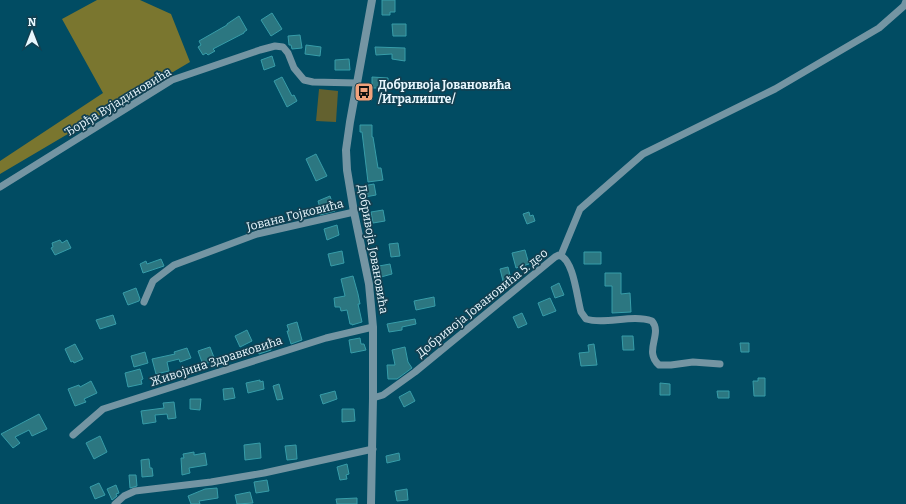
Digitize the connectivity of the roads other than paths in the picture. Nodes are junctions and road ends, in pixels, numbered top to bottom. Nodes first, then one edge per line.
1 (372, 0) edge
2 (906, 1) edge
3 (357, 83) junction
4 (0, 187) edge
5 (354, 212) junction
6 (561, 255) junction
7 (144, 302) dead end
8 (374, 326) junction
9 (720, 364) dead end
10 (374, 398) junction
11 (73, 434) dead end
12 (373, 449) junction
13 (115, 504) edge
14 (371, 504) edge

1 - 3 street, Добривоја Јовановића
2 - 6 street
3 - 4 street, Ђорђа Вујадиновића
3 - 5 street, Добривоја Јовановића
5 - 7 street, Јована Гојковића
5 - 8 street, Добривоја Јовановића
6 - 9 street, Добривоја Јовановића 5. део
6 - 10 street, Добривоја Јовановића 5. део
8 - 10 street, Добривоја Јовановића
8 - 11 street, Живојина Здравковића
10 - 12 street, Добривоја Јовановића
12 - 13 street
12 - 14 street, Добривоја Јовановића

